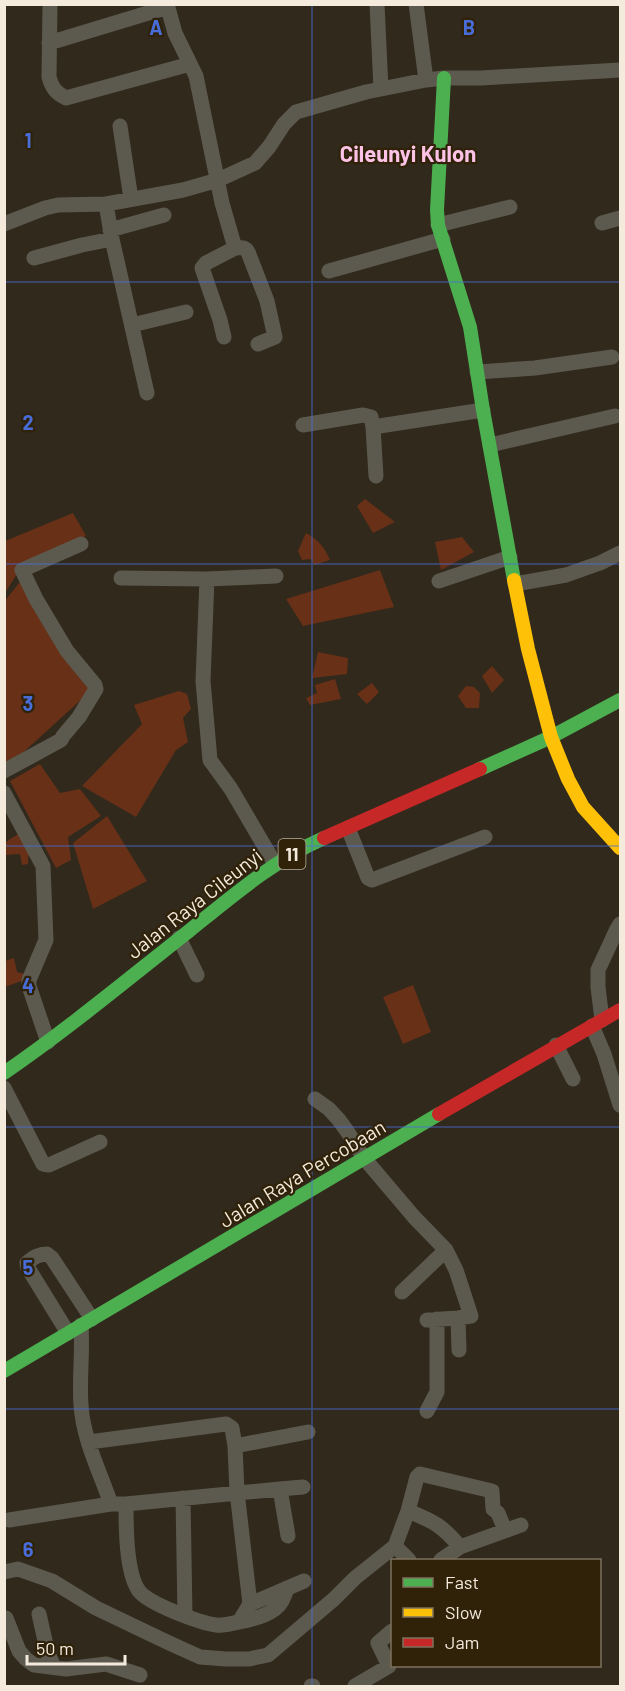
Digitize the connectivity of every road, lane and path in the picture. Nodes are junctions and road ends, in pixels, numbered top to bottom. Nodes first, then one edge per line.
1 (50, 4) edge
2 (377, 4) edge
3 (416, 4) edge
4 (162, 7) edge
5 (49, 43) junction
6 (190, 64) junction
7 (621, 70) edge
8 (444, 78) junction
9 (426, 80) junction
10 (381, 89) junction
11 (120, 126) dead end
12 (218, 180) junction
13 (131, 199) junction
14 (106, 204) junction
15 (510, 207) dead end
16 (164, 215) dead end
17 (621, 218) edge
18 (602, 223) dead end
19 (4, 224) edge
20 (440, 232) junction
21 (111, 234) junction
22 (235, 248) junction
23 (34, 258) dead end
24 (329, 271) dead end
25 (186, 312) dead end
26 (132, 325) junction
27 (224, 337) dead end
28 (258, 344) dead end
29 (612, 357) dead end
30 (477, 372) junction
31 (147, 393) dead end
32 (483, 410) junction
33 (615, 416) dead end
34 (303, 425) dead end
35 (373, 427) junction
36 (490, 445) junction
37 (376, 476) dead end
38 (81, 544) dead end
39 (621, 553) edge
40 (510, 557) junction
41 (276, 576) dead end
42 (121, 578) dead end
43 (207, 579) junction
44 (439, 581) dead end
45 (515, 584) junction
46 (621, 700) edge
47 (551, 737) junction
48 (4, 771) edge
49 (4, 794) edge
50 (348, 828) junction
51 (485, 837) dead end
52 (621, 848) edge
53 (275, 864) junction
54 (621, 924) edge
55 (179, 938) junction
56 (197, 975) dead end
57 (621, 1011) edge
58 (597, 1023) junction
59 (48, 1042) junction
60 (556, 1045) junction
61 (4, 1073) edge
62 (573, 1079) dead end
63 (4, 1088) edge
64 (315, 1099) dead end
65 (621, 1105) edge
66 (100, 1142) dead end
67 (364, 1158) junction
68 (446, 1250) junction
69 (402, 1292) dead end
70 (458, 1318) junction
71 (80, 1326) junction
72 (459, 1350) dead end
73 (4, 1371) edge
74 (428, 1411) dead end
75 (308, 1432) dead end
76 (88, 1442) junction
77 (235, 1446) junction
78 (303, 1487) dead end
79 (280, 1489) junction
80 (237, 1492) junction
81 (183, 1498) junction
82 (118, 1504) junction
83 (408, 1511) junction
84 (9, 1520) dead end
85 (521, 1525) dead end
86 (505, 1530) junction
87 (288, 1536) dead end
88 (395, 1546) junction
89 (460, 1547) junction
90 (407, 1559) edge
91 (442, 1559) edge
92 (4, 1572) edge
93 (304, 1581) dead end
94 (287, 1588) junction
95 (250, 1604) junction
96 (39, 1614) dead end
97 (185, 1615) junction
98 (4, 1619) edge
99 (239, 1622) junction
100 (391, 1633) edge
101 (54, 1667) junction
102 (140, 1675) dead end
103 (355, 1686) edge

1 - 5 street
2 - 10 street
3 - 9 street
4 - 5 street
4 - 6 street
5 - 6 street
6 - 12 street
7 - 8 street
8 - 9 street
8 - 20 main road
9 - 10 street
10 - 12 street
11 - 13 street
12 - 13 street
12 - 22 street
13 - 14 street
14 - 19 street
14 - 21 street
15 - 20 street
16 - 21 street
17 - 18 street
20 - 24 street
20 - 30 main road
21 - 23 street
21 - 26 street
22 - 27 street
22 - 28 street
25 - 26 street
26 - 31 street
29 - 30 street
30 - 32 main road
32 - 35 street
32 - 36 main road
33 - 36 street
34 - 35 street
35 - 37 street
36 - 40 main road
38 - 48 street
39 - 45 street
40 - 44 street
40 - 45 main road
41 - 43 street
42 - 43 street
43 - 53 street
45 - 47 main road
46 - 47 main road, Jalan Raya Cileunyi / 11
47 - 50 main road, Jalan Raya Cileunyi / 11
47 - 52 main road
49 - 59 street
50 - 51 street
50 - 53 main road, Jalan Raya Cileunyi / 11
53 - 55 main road, Jalan Raya Cileunyi / 11
54 - 58 street
55 - 56 street
55 - 59 main road, Jalan Raya Cileunyi / 11
57 - 58 main road, Jalan Raya Percobaan
58 - 60 main road, Jalan Raya Percobaan
58 - 65 street
59 - 61 main road, Jalan Raya Cileunyi / 11
60 - 62 street
60 - 67 main road, Jalan Raya Percobaan
63 - 66 street
64 - 67 street
67 - 68 street
67 - 71 main road, Jalan Raya Percobaan
68 - 69 street
68 - 70 street
70 - 72 street
70 - 74 street
71 - 73 main road, Jalan Raya Percobaan
71 - 76 street
75 - 77 street
76 - 77 street
76 - 82 street
77 - 80 street
78 - 79 street
79 - 80 street
79 - 87 street
80 - 81 street
80 - 95 street
81 - 82 street
81 - 97 street
82 - 84 street
82 - 97 street
83 - 86 street
83 - 88 street
83 - 89 street
85 - 86 street
86 - 89 street
88 - 90 street
88 - 92 street
89 - 91 street
93 - 94 street
94 - 95 street
94 - 99 street
95 - 99 street
96 - 101 street
97 - 99 street
98 - 101 street
100 - 103 street
101 - 102 street

